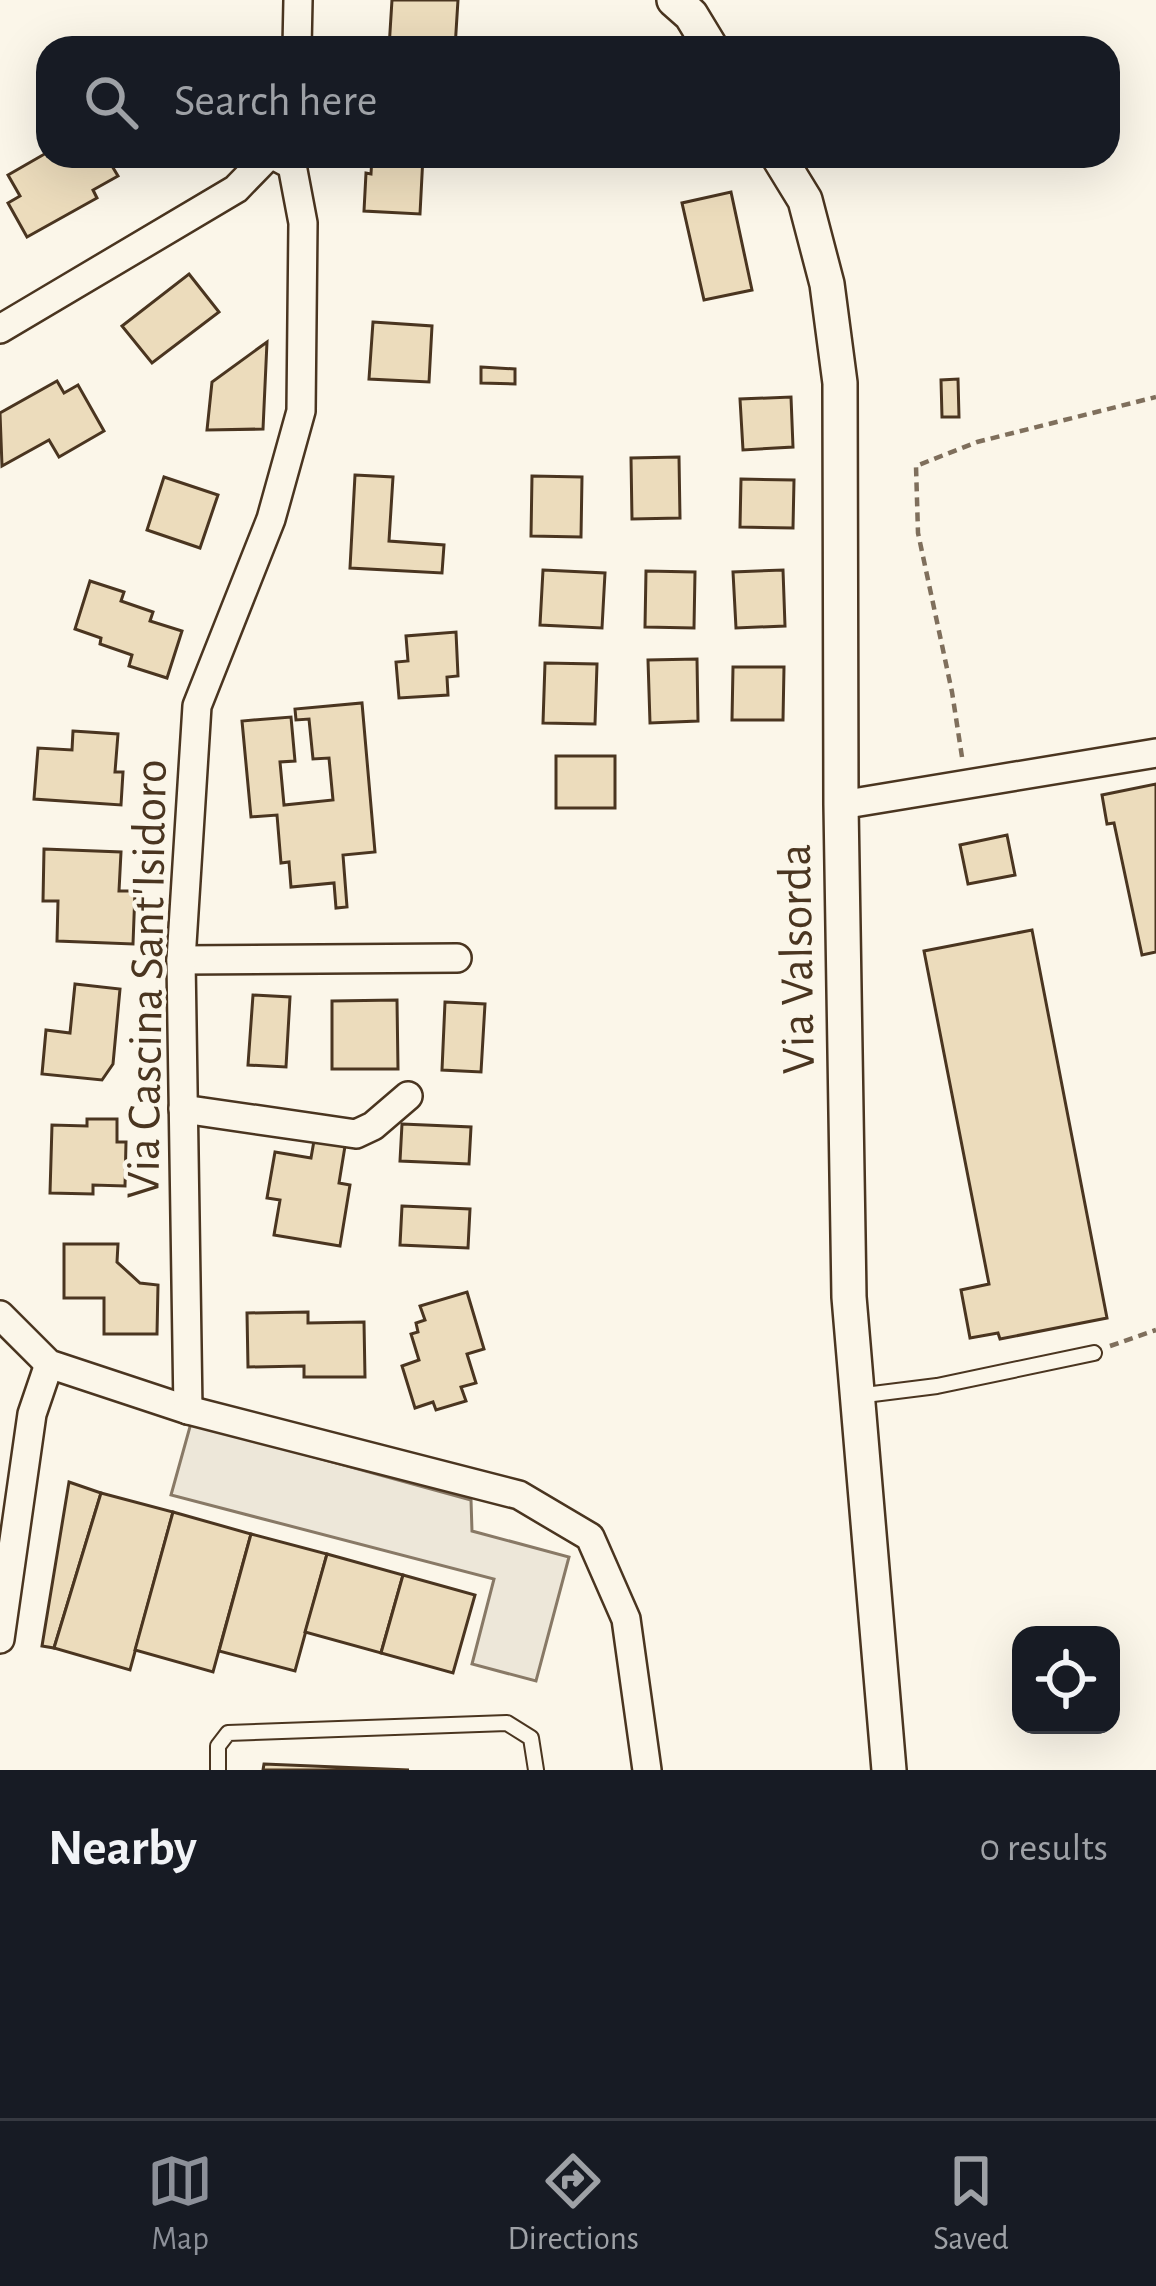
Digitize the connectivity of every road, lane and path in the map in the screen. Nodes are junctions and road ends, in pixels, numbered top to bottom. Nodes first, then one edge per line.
1 (298, 0) edge
2 (674, 0) edge
3 (297, 36) edge
4 (704, 36) edge
5 (258, 168) edge
6 (293, 168) edge
7 (786, 168) edge
8 (0, 328) edge
9 (1156, 397) edge
10 (1156, 753) edge
11 (967, 785) junction
12 (841, 805) junction
13 (457, 958) dead end
14 (181, 960) junction
15 (408, 1096) dead end
16 (183, 1109) junction
17 (0, 1316) edge
18 (1156, 1330) edge
19 (1094, 1353) joint
20 (49, 1364) junction
21 (857, 1396) junction
22 (188, 1410) junction
23 (0, 1639) edge
24 (218, 1770) edge
25 (536, 1770) edge
26 (647, 1770) edge
27 (889, 1770) edge

1 - 3 street
2 - 4 street
5 - 8 street
6 - 14 street, Via Cascina Sant'Isidoro
7 - 12 street, Via Valsorda
9 - 11 path
10 - 11 street
11 - 12 street
12 - 21 street, Via Valsorda
13 - 14 street
14 - 16 street, Via Cascina Sant'Isidoro
15 - 16 street
16 - 22 street, Via Cascina Sant'Isidoro
17 - 20 street
18 - 19 path
19 - 21 lane
20 - 22 street
20 - 23 street
21 - 27 street, Via Valsorda
22 - 26 street
24 - 25 lane

